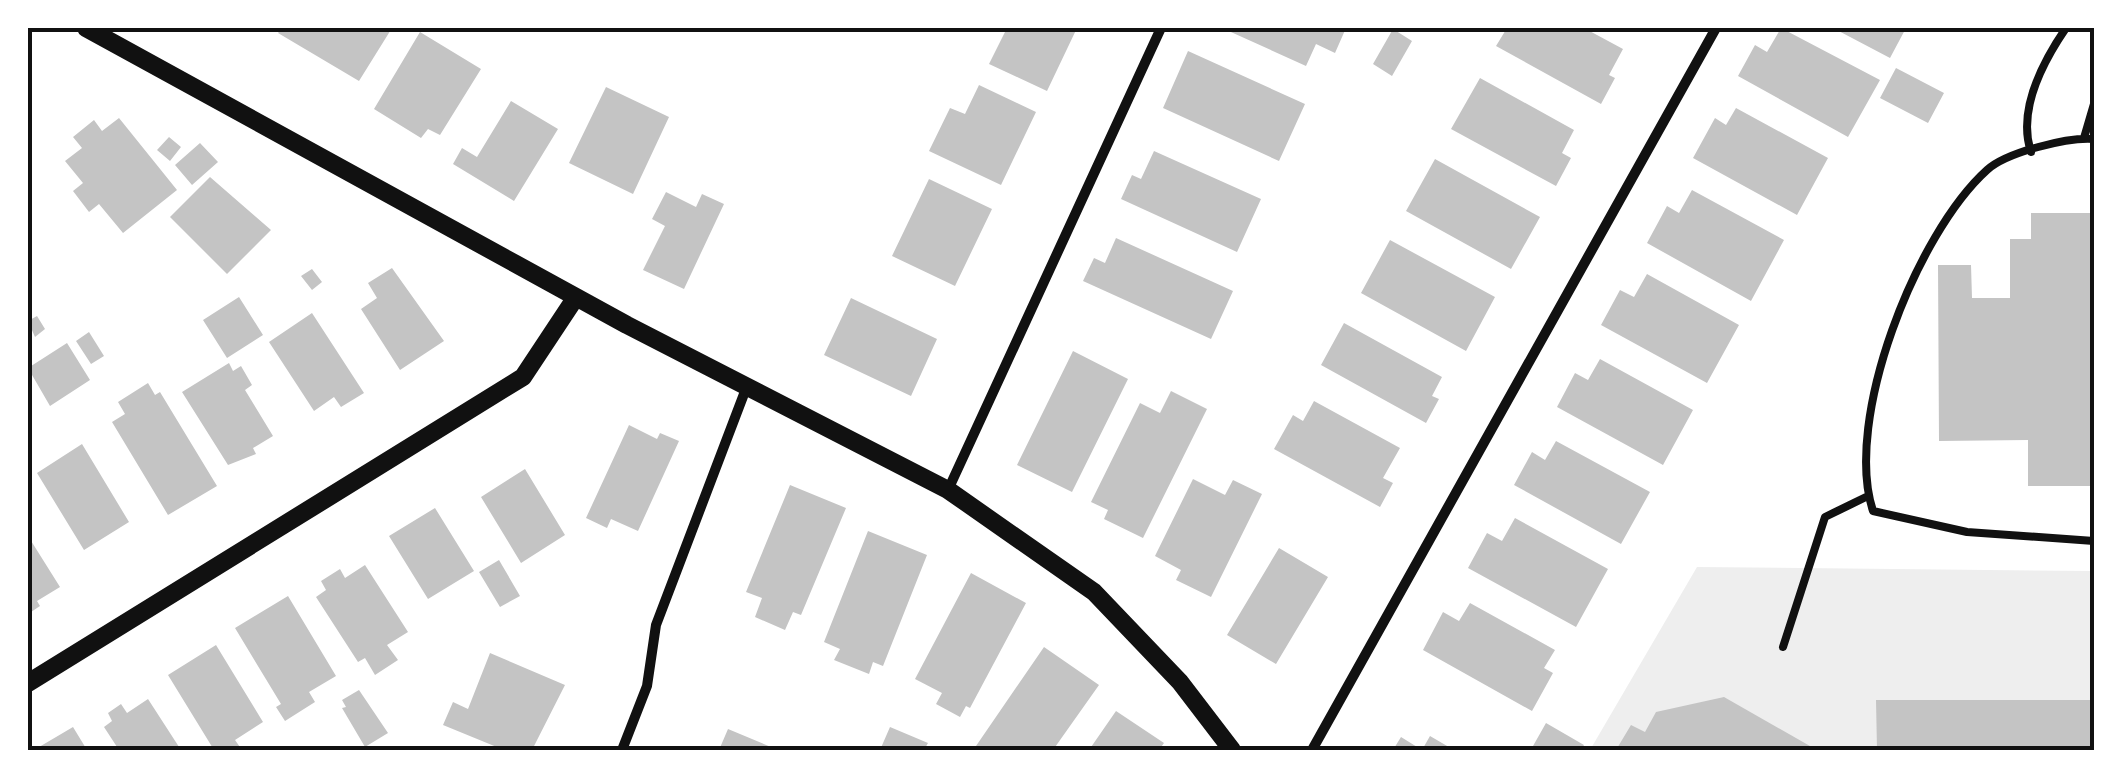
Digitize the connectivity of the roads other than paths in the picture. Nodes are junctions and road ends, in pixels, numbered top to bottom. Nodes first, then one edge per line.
1 (86, 28) edge
2 (1161, 28) edge
3 (1716, 28) edge
4 (2066, 28) edge
5 (2094, 104) edge
6 (2084, 138) junction
7 (2094, 139) edge
8 (2031, 152) junction
9 (576, 297) junction
10 (747, 386) junction
11 (948, 490) junction
12 (1868, 496) junction
13 (2094, 541) edge
14 (1783, 647) dead end
15 (28, 684) edge
16 (622, 750) edge
17 (1232, 750) edge
18 (1312, 750) edge

1 - 9 street
2 - 11 street
3 - 18 street
4 - 8 lane
5 - 6 lane
6 - 7 lane
6 - 8 lane
8 - 12 lane
9 - 10 street
9 - 15 street
10 - 11 street
10 - 16 street
11 - 17 street
12 - 13 lane
12 - 14 lane

